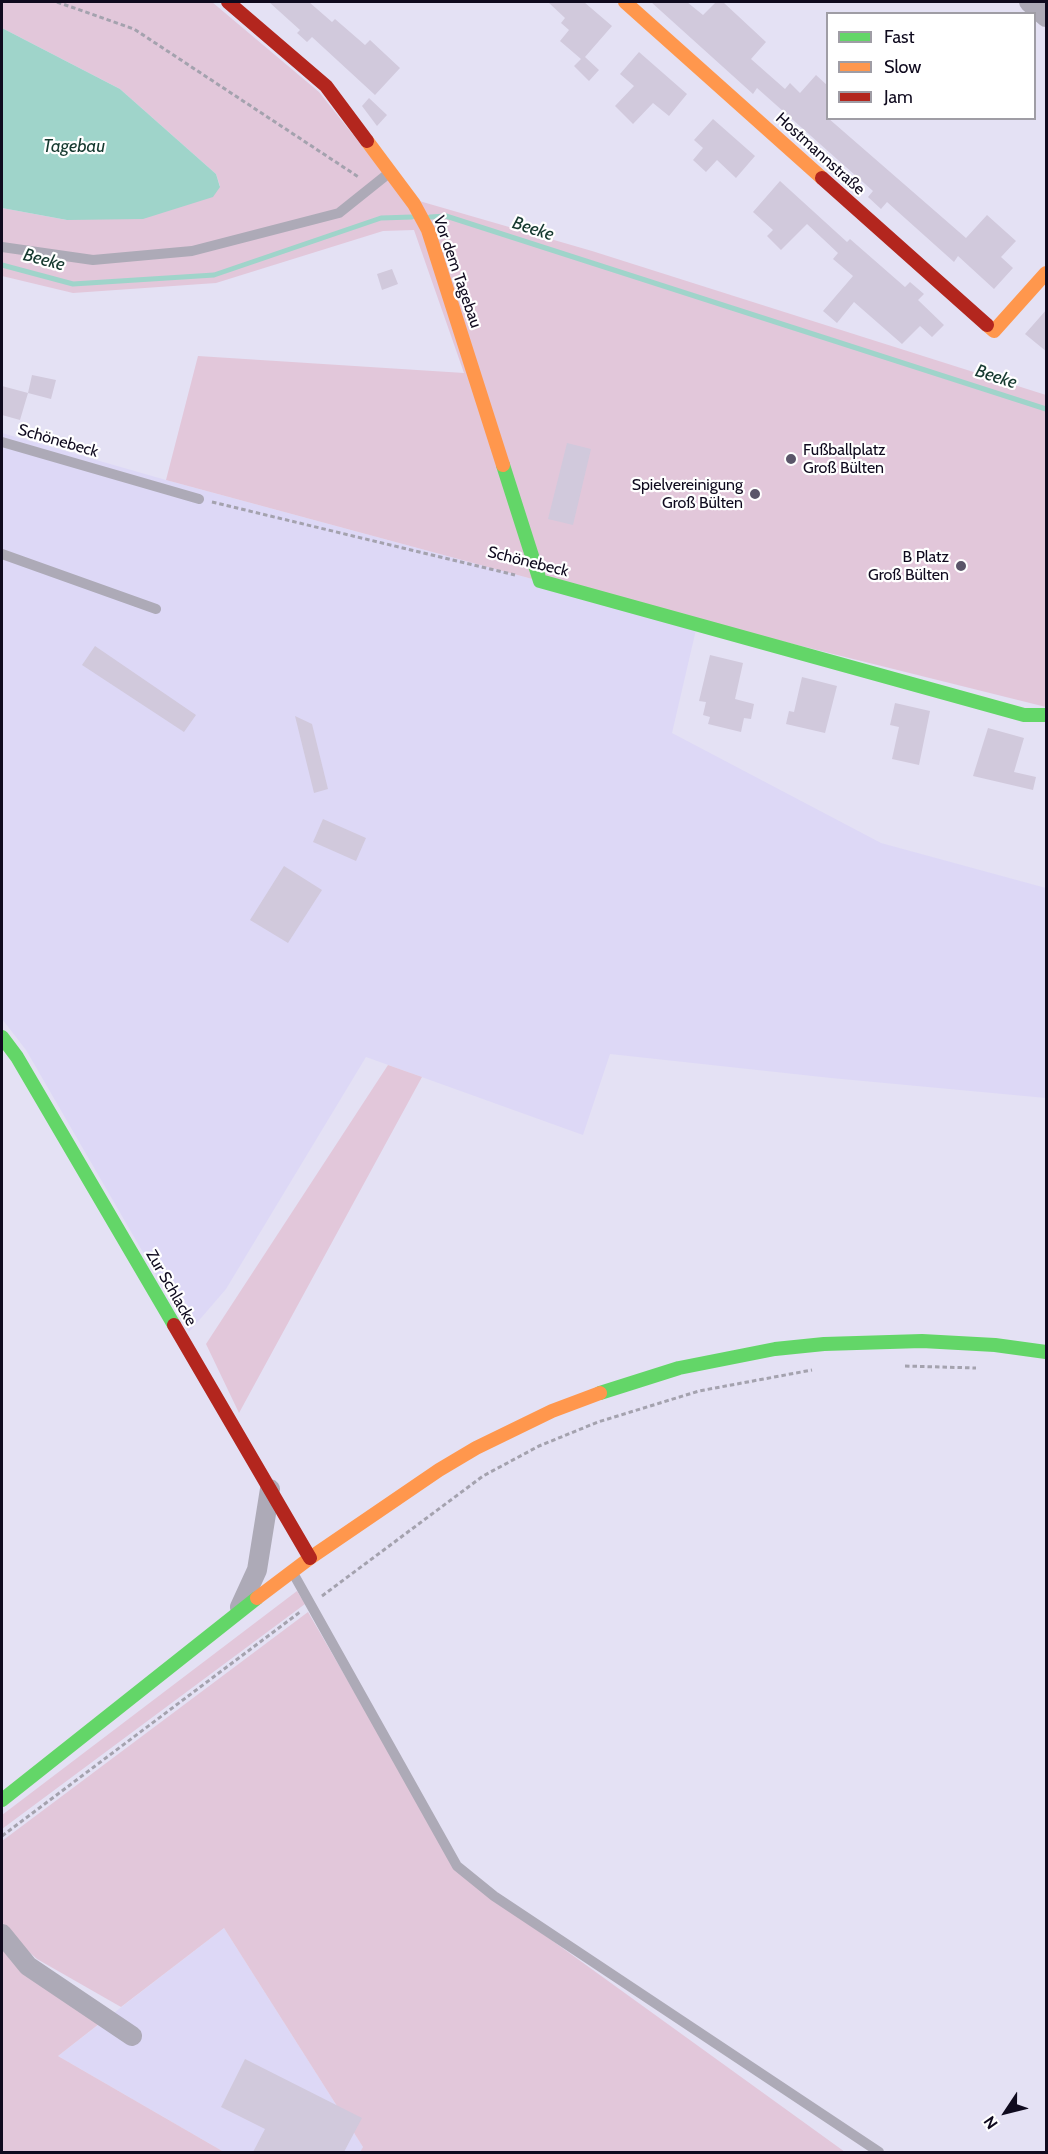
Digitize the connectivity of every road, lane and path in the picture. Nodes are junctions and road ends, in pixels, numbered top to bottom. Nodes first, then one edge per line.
1 (57, 2) edge
2 (228, 2) edge
3 (625, 2) edge
4 (1029, 2) edge
5 (1047, 17) edge
6 (391, 172) junction
7 (373, 186) junction
8 (2, 247) edge
9 (1047, 273) edge
10 (2, 442) edge
11 (199, 499) joint
12 (2, 554) edge
13 (540, 581) junction
14 (156, 609) dead end
15 (1047, 715) edge
16 (2, 1037) edge
17 (1047, 1352) edge
18 (903, 1366) dead end
19 (821, 1368) dead end
20 (986, 1369) dead end
21 (270, 1489) junction
22 (310, 1558) junction
23 (292, 1572) junction
24 (309, 1605) junction
25 (238, 1611) junction
26 (2, 1800) edge
27 (2, 1836) edge
28 (2, 1934) edge
29 (132, 2036) dead end
30 (879, 2152) edge

1 - 7 path
2 - 6 street, Vor dem Tagebau
3 - 9 street, Hostmannstraße
4 - 5 street
6 - 7 lane
6 - 13 street, Vor dem Tagebau
7 - 8 lane
10 - 11 lane, Schönebeck
11 - 13 path, Schönebeck
12 - 14 lane
13 - 15 street, Schönebeck
16 - 21 street, Zur Schlacke
17 - 22 street
18 - 20 path
19 - 24 path
21 - 22 street, Zur Schlacke
21 - 25 street
22 - 23 street
23 - 24 lane
23 - 25 street
24 - 27 path
24 - 30 lane
25 - 26 street
28 - 29 street

